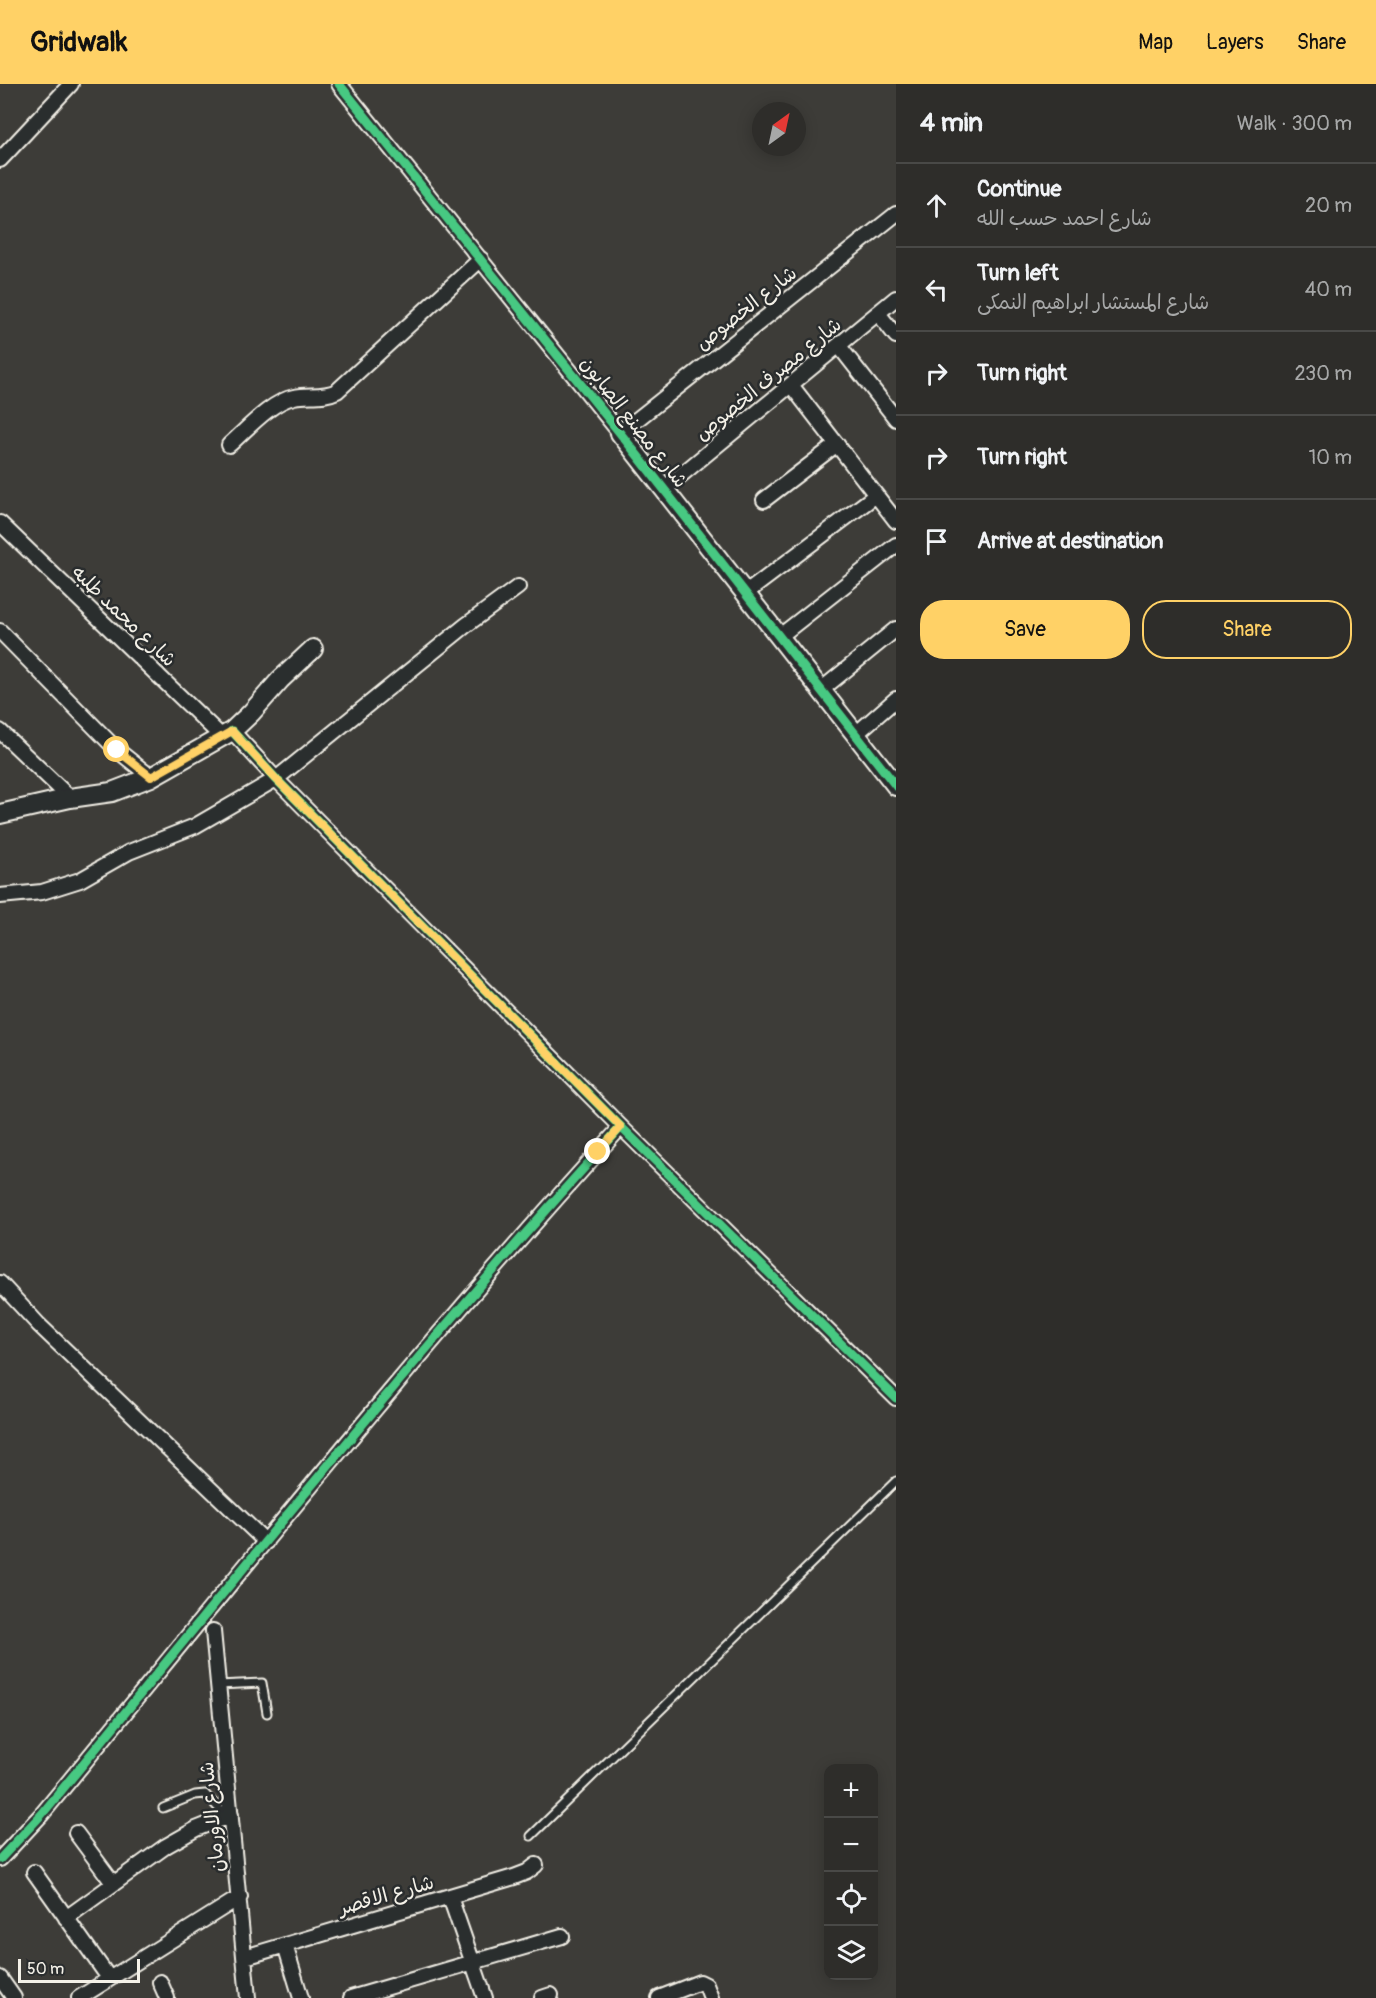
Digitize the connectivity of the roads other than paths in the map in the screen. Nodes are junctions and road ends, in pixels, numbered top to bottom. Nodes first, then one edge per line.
1 (339, 84) edge
2 (69, 85) edge
3 (0, 160) edge
4 (896, 214) edge
5 (480, 259) junction
6 (896, 298) edge
7 (878, 313) junction
8 (896, 336) edge
9 (839, 346) junction
10 (791, 385) junction
11 (896, 419) edge
12 (623, 436) junction
13 (837, 444) junction
14 (229, 445) dead end
15 (659, 483) junction
16 (876, 495) junction
17 (764, 500) dead end
18 (896, 521) edge
19 (0, 523) edge
20 (896, 545) edge
21 (518, 587) dead end
22 (746, 592) junction
23 (896, 629) edge
24 (0, 631) edge
25 (780, 636) junction
26 (313, 649) dead end
27 (821, 690) junction
28 (896, 699) edge
29 (0, 731) edge
30 (227, 734) junction
31 (856, 734) junction
32 (273, 776) junction
33 (893, 776) edge
34 (151, 777) junction
35 (70, 798) junction
36 (0, 814) edge
37 (0, 896) edge
38 (621, 1127) junction
39 (0, 1283) edge
40 (896, 1398) edge
41 (896, 1481) edge
42 (266, 1542) junction
43 (213, 1631) dead end
44 (218, 1685) junction
45 (267, 1713) dead end
46 (163, 1808) dead end
47 (230, 1816) junction
48 (76, 1833) dead end
49 (531, 1836) dead end
50 (0, 1859) edge
51 (536, 1865) dead end
52 (34, 1872) dead end
53 (113, 1883) junction
54 (240, 1897) junction
55 (450, 1897) junction
56 (66, 1917) junction
57 (562, 1936) dead end
58 (285, 1945) junction
59 (245, 1957) junction
60 (473, 1961) junction
61 (109, 1978) junction
62 (160, 1982) dead end
63 (1, 1983) edge
64 (384, 1993) edge
65 (14, 1998) edge
66 (79, 1998) edge
67 (167, 1998) edge
68 (248, 1998) edge
69 (301, 1998) edge
70 (351, 1998) edge
71 (485, 1998) edge
72 (659, 1998) edge
73 (711, 1998) edge

1 - 5 street, شارع مصنع الصابون
2 - 3 street
4 - 12 street, شارع الخصوص
5 - 12 street, شارع مصنع الصابون
5 - 14 street
6 - 7 street, شارع مصرف الخصوص
7 - 8 street
7 - 9 street, شارع مصرف الخصوص
9 - 10 street, شارع مصرف الخصوص
9 - 11 street
10 - 13 street
10 - 15 street, شارع مصرف الخصوص
12 - 15 street, شارع مصنع الصابون
13 - 16 street
13 - 17 street
15 - 22 street, شارع مصنع الصابون
16 - 18 street
16 - 22 street
19 - 30 street, شارع محمد طلبه
20 - 25 street
21 - 32 street
22 - 25 street, شارع مصنع الصابون
23 - 27 street
24 - 34 street
25 - 27 street, شارع مصنع الصابون
26 - 30 street
27 - 31 street, شارع مصنع الصابون
28 - 31 street
29 - 35 street
30 - 32 street, شارع محمد طلبه
30 - 34 street
31 - 33 street, شارع مصنع الصابون
32 - 37 street
32 - 38 street, شارع محمد طلبه
34 - 35 street
35 - 36 street
38 - 40 street, شارع محمد طلبه
38 - 42 street
39 - 42 street
41 - 49 lane
42 - 50 street
43 - 44 street, شارع الاورمان
44 - 45 lane
44 - 47 street, شارع الاورمان
46 - 47 lane
47 - 53 street
47 - 54 street, شارع الاورمان
48 - 53 street
51 - 55 street, شارع الاقصر
52 - 56 street
53 - 56 street
54 - 59 street, شارع الاورمان
54 - 61 street
55 - 58 street, شارع الاقصر
55 - 60 street
56 - 61 street
57 - 60 street
58 - 59 street, شارع الاقصر
58 - 69 street
59 - 68 street, شارع الاورمان
60 - 64 street
60 - 71 street
61 - 66 street
62 - 67 street
63 - 65 street
64 - 70 street
72 - 73 street

